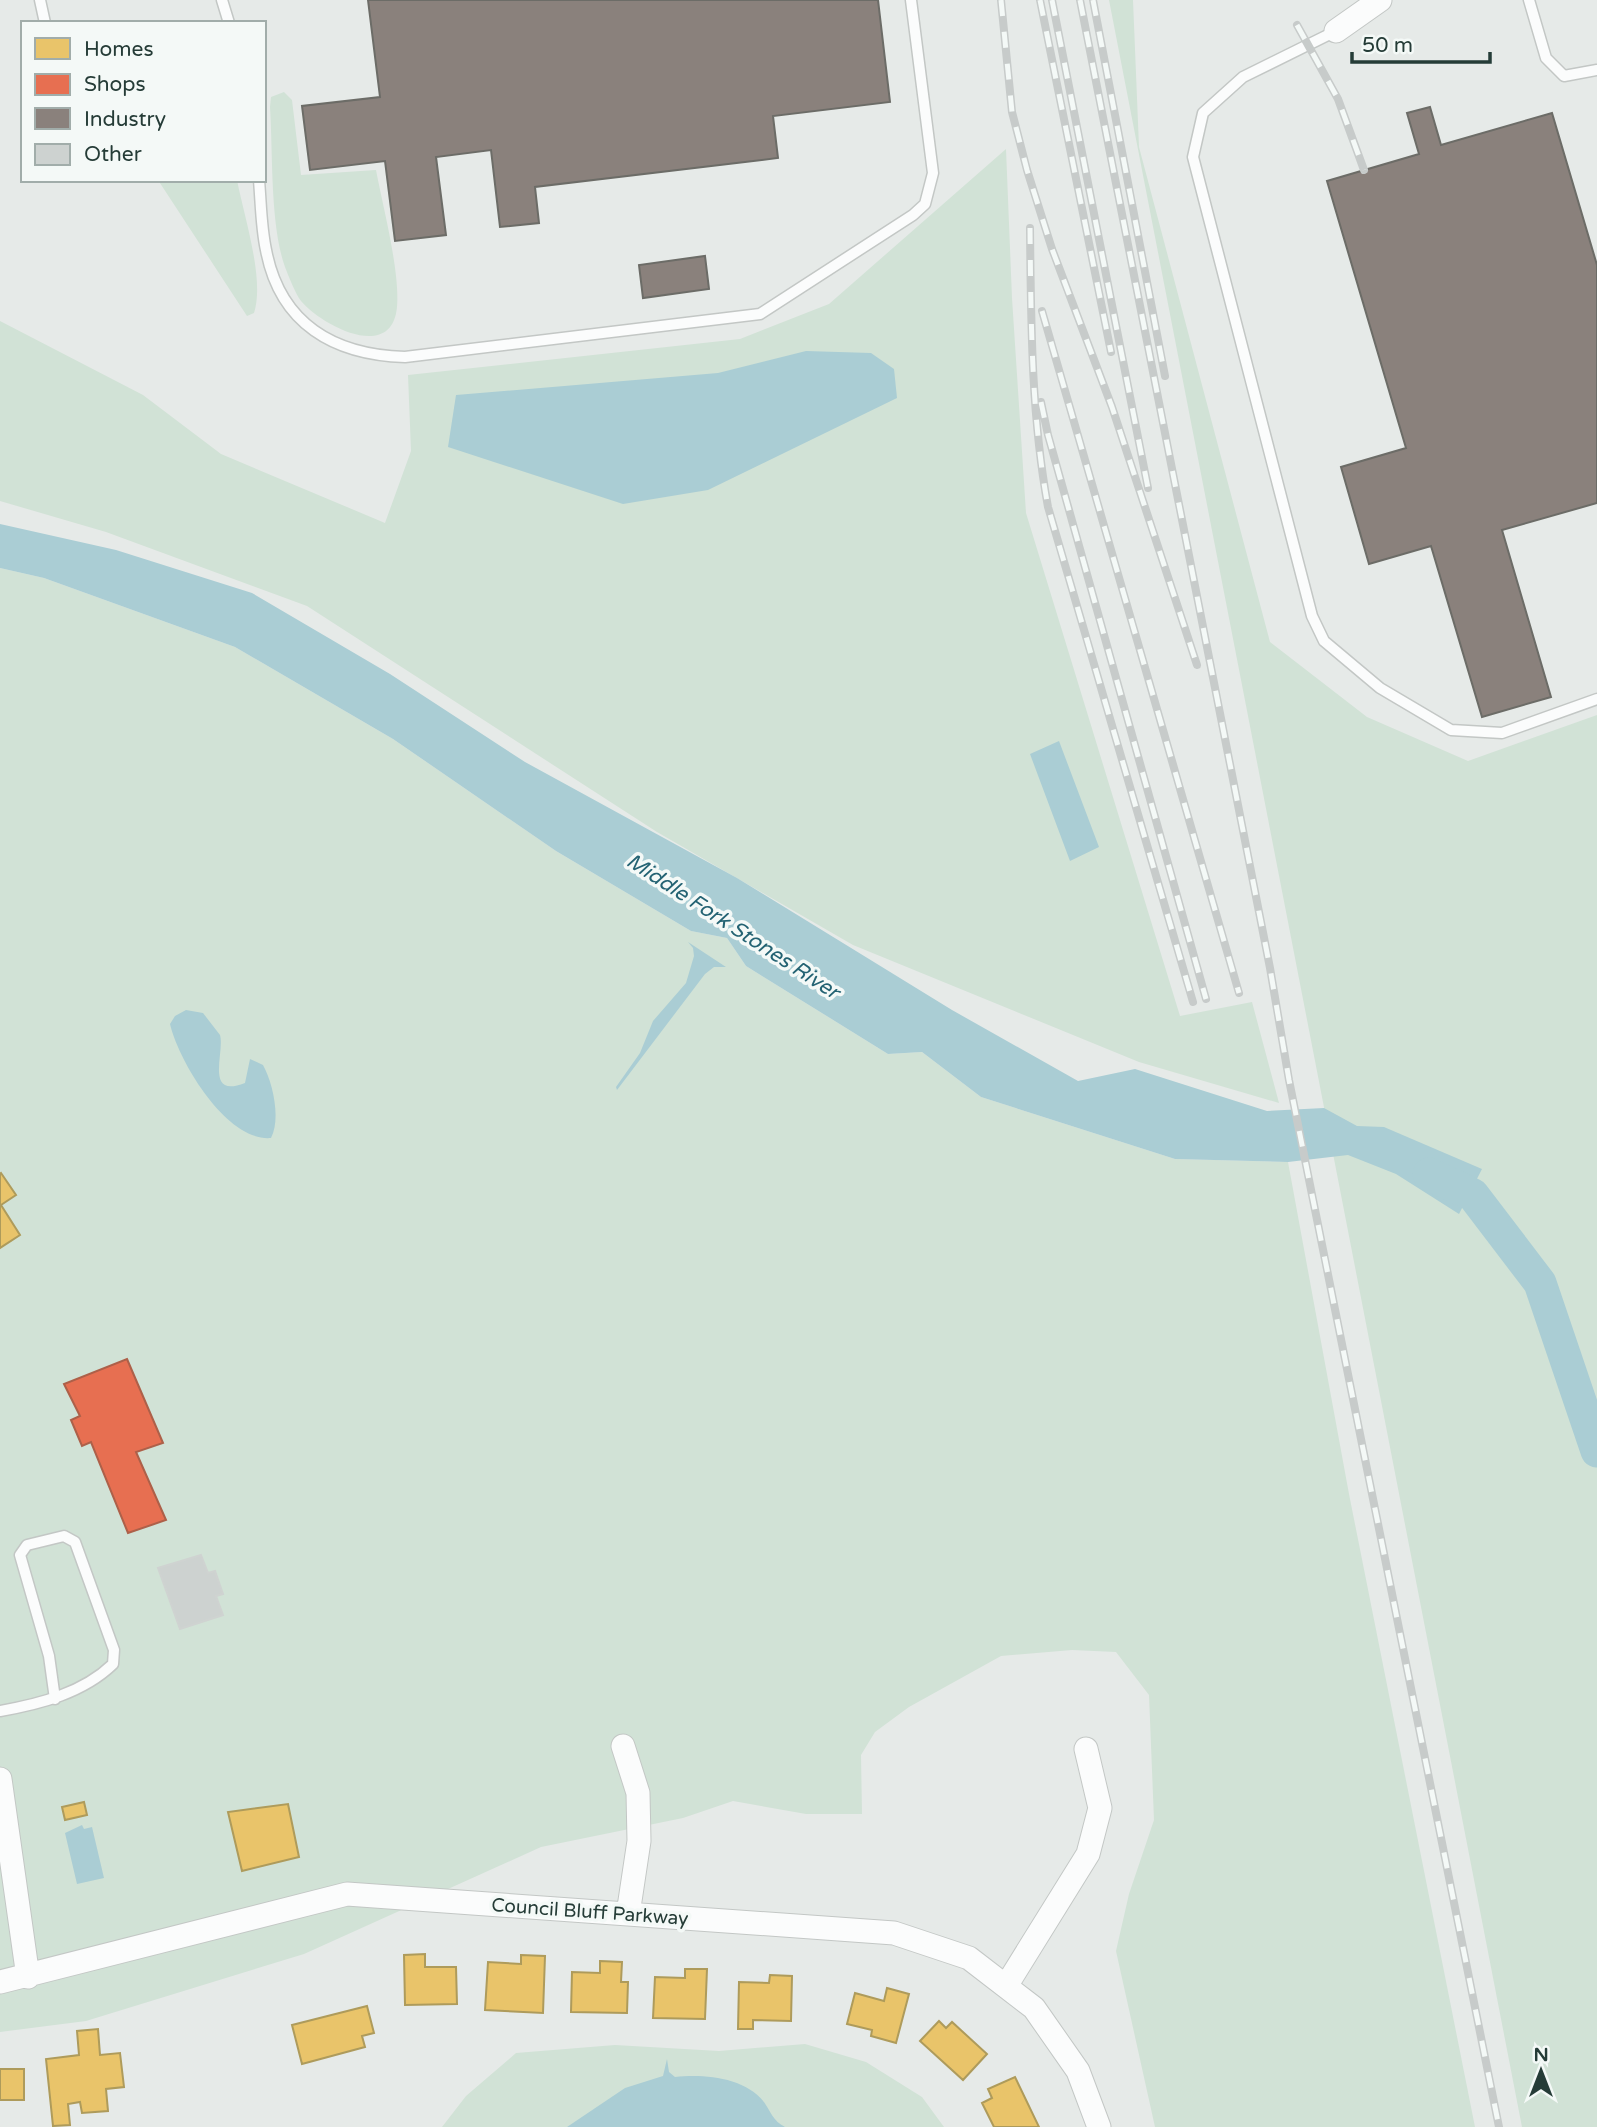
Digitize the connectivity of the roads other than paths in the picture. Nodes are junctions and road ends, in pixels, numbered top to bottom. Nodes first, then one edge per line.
1 (40, 0) edge
2 (222, 0) edge
3 (911, 0) edge
4 (1381, 0) edge
5 (1529, 0) edge
6 (45, 21) edge
7 (228, 21) edge
8 (1336, 31) joint
9 (1597, 70) edge
10 (258, 182) edge
11 (1597, 699) edge
12 (55, 1699) junction
13 (0, 1711) edge
14 (623, 1746) dead end
15 (1086, 1749) dead end
16 (0, 1779) edge
17 (628, 1914) junction
18 (28, 1977) junction
19 (0, 1982) edge
20 (1006, 1986) junction
21 (1099, 2127) edge

1 - 6 lane
2 - 7 lane
3 - 10 lane
4 - 8 street
5 - 9 lane
8 - 11 lane
12 - 12 lane
12 - 13 lane
14 - 17 street
15 - 20 street
16 - 18 street
17 - 18 street, Council Bluff Parkway
17 - 20 street, Council Bluff Parkway
18 - 19 street, Council Bluff Parkway
20 - 21 street, Council Bluff Parkway

